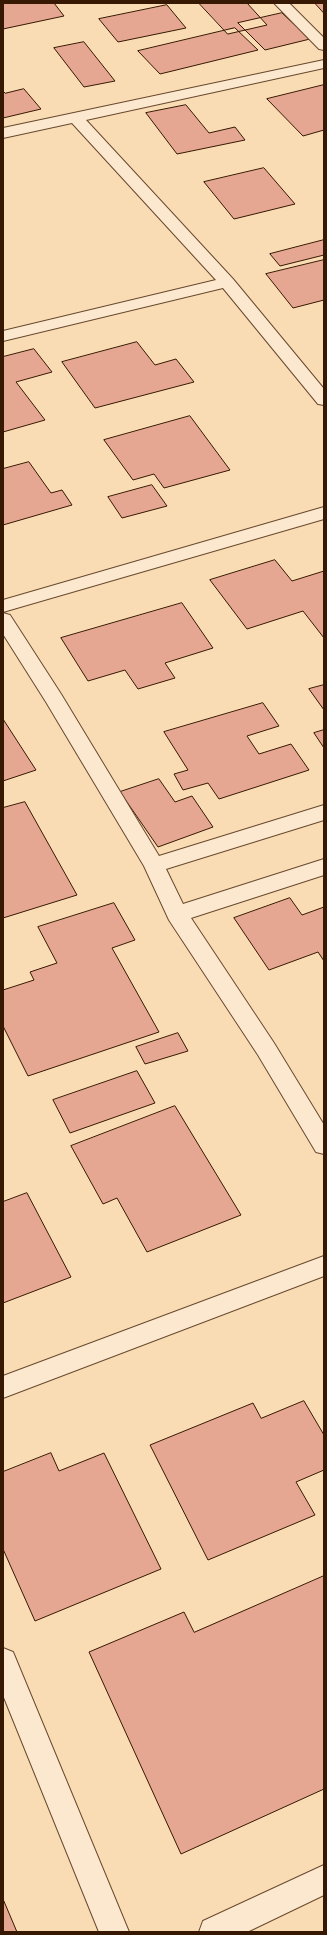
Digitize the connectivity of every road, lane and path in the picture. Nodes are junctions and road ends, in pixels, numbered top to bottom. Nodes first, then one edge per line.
1 (281, 3) edge
2 (324, 46) edge
3 (324, 64) edge
4 (75, 117) junction
5 (3, 133) edge
6 (227, 282) junction
7 (3, 336) edge
8 (324, 400) edge
9 (324, 513) edge
10 (3, 606) edge
11 (3, 619) edge
12 (324, 812) edge
13 (154, 865) junction
14 (324, 867) edge
15 (177, 914) junction
16 (324, 1145) edge
17 (324, 1266) edge
18 (3, 1386) edge
19 (3, 1661) edge
20 (324, 1880) edge
21 (114, 1932) edge
22 (214, 1932) edge

1 - 2 street
3 - 4 street
4 - 5 street
4 - 6 street
6 - 7 street
6 - 8 street
9 - 10 street
11 - 13 street
12 - 13 street
13 - 15 street
14 - 15 street
15 - 16 street
17 - 18 street
19 - 21 street
20 - 22 street

